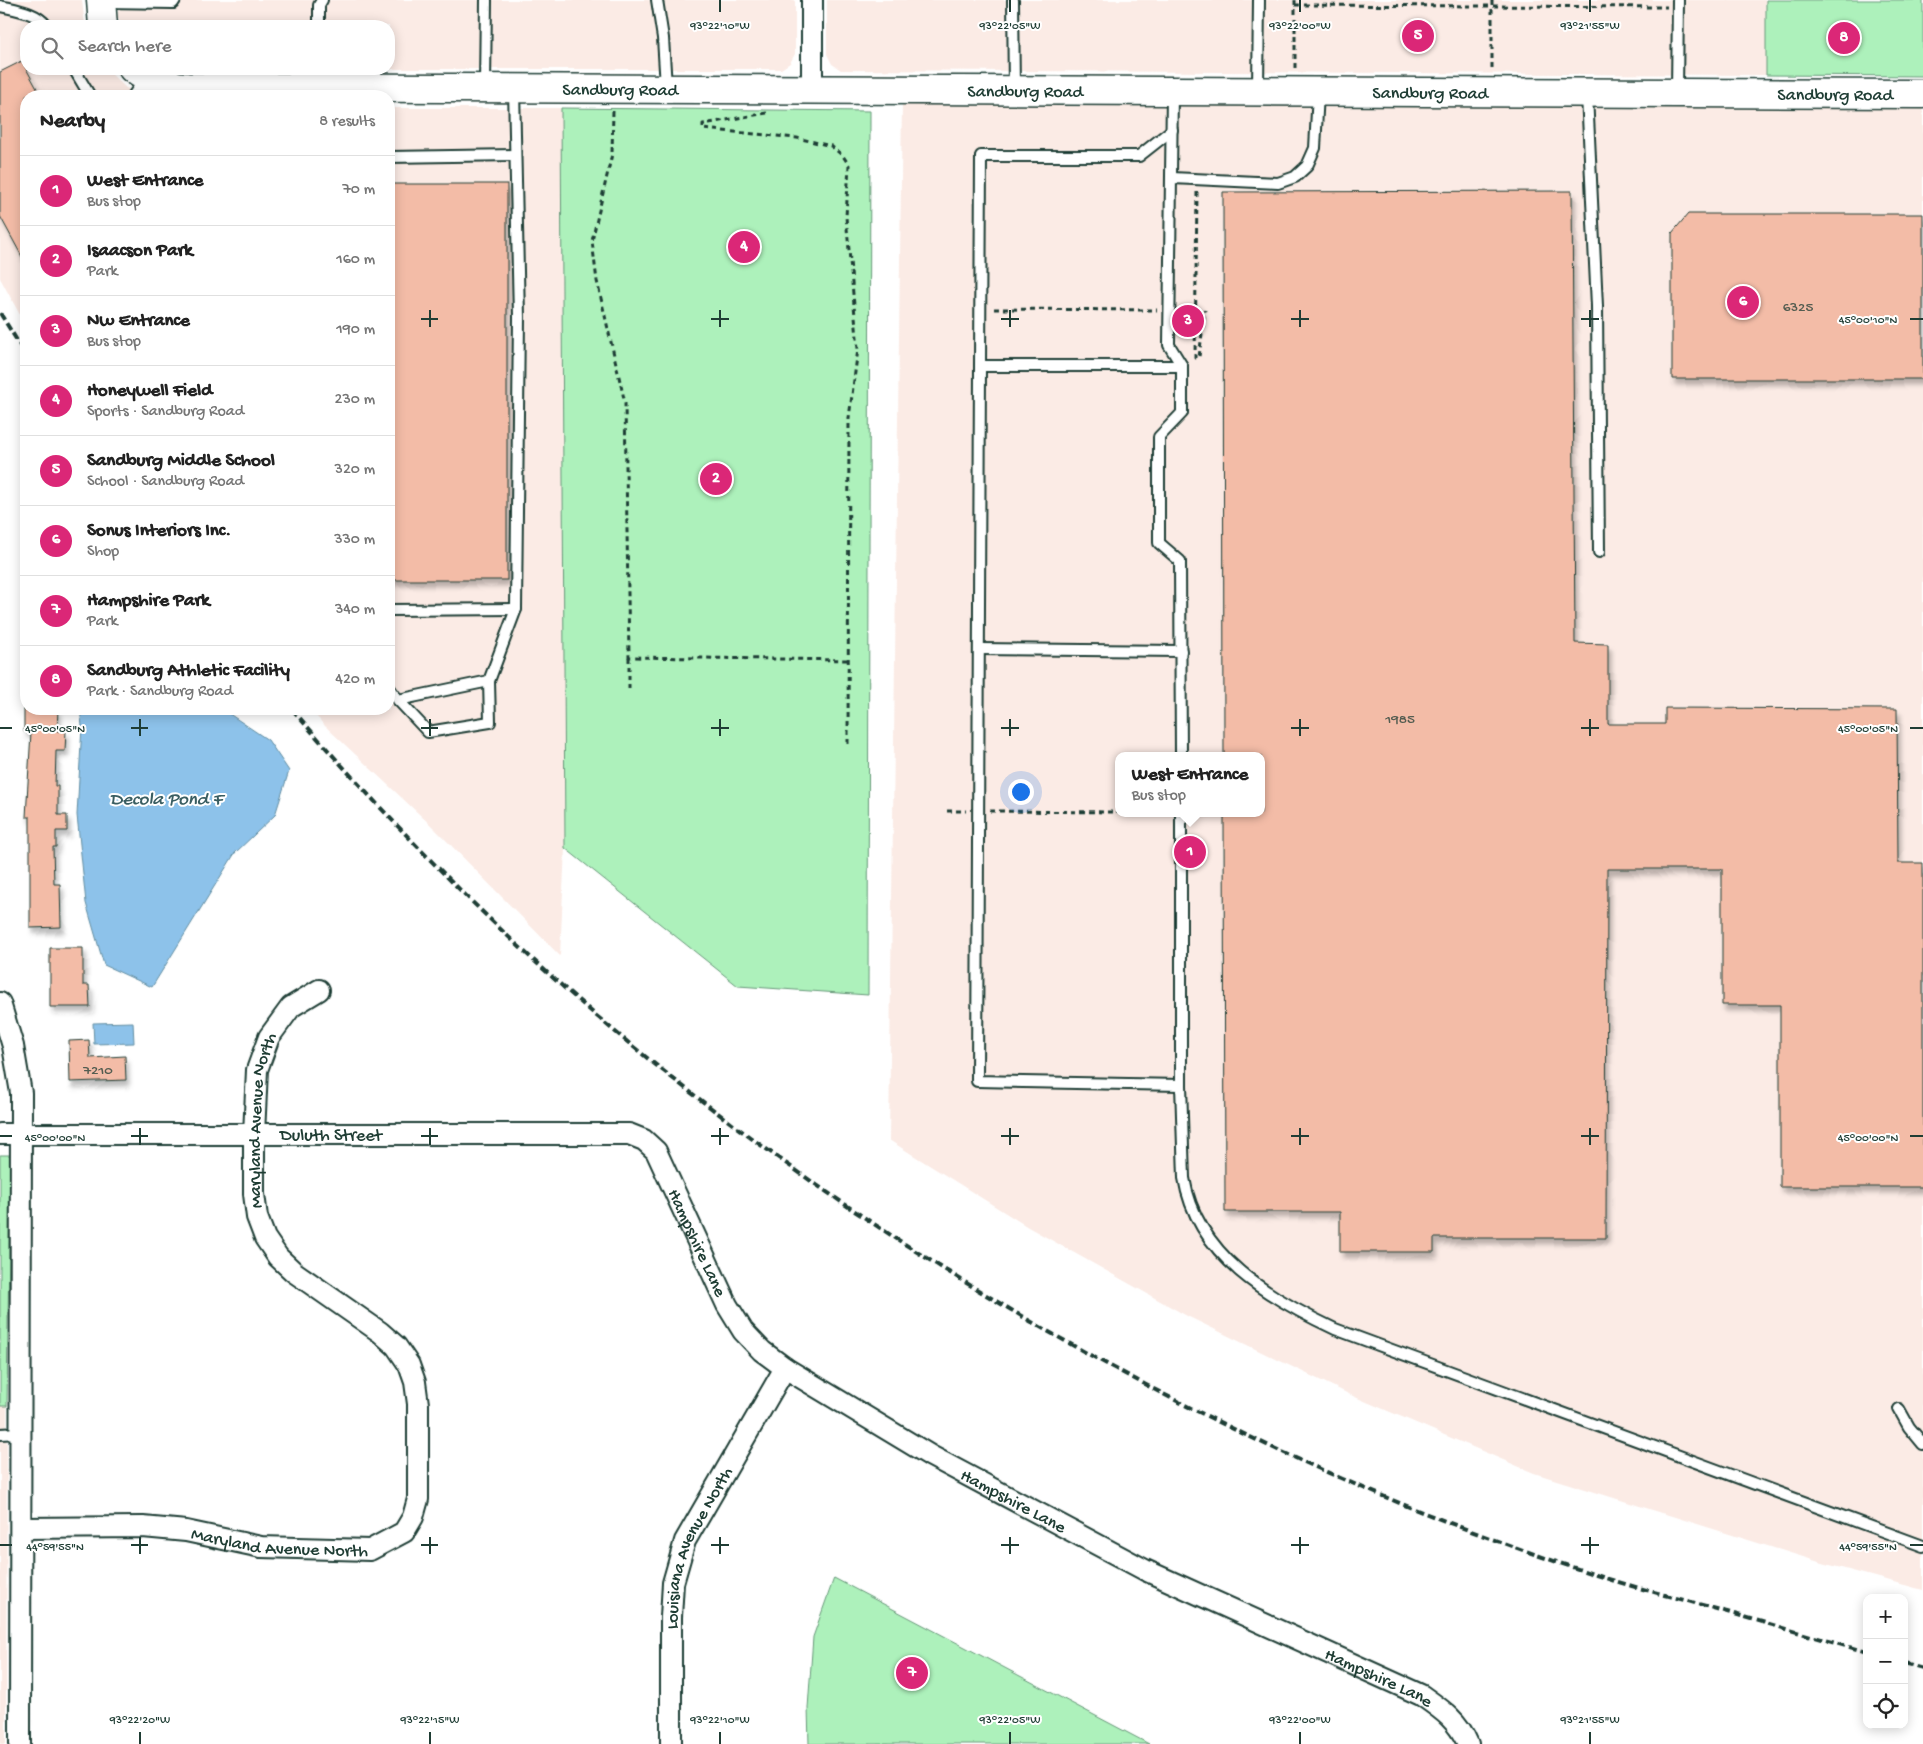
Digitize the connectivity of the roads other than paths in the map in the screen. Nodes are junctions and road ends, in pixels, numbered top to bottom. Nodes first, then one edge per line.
1 (176, 0) edge
2 (322, 0) edge
3 (486, 0) edge
4 (657, 0) edge
5 (812, 0) edge
6 (1013, 0) edge
7 (1259, 0) edge
8 (1678, 4) edge
9 (0, 6) edge
10 (102, 16) edge
11 (43, 20) edge
12 (320, 20) edge
13 (78, 75) edge
14 (137, 81) edge
15 (320, 84) edge
16 (485, 88) junction
17 (514, 88) junction
18 (666, 88) junction
19 (812, 89) junction
20 (86, 90) edge
21 (259, 90) edge
22 (288, 90) edge
23 (1014, 90) junction
24 (1172, 90) junction
25 (1258, 90) junction
26 (1307, 90) junction
27 (1588, 91) junction
28 (1677, 92) junction
29 (1923, 94) edge
30 (1172, 130) junction
31 (515, 155) junction
32 (395, 157) edge
33 (1172, 178) junction
34 (980, 366) junction
35 (1182, 366) junction
36 (1599, 552) dead end
37 (516, 609) junction
38 (395, 610) edge
39 (979, 649) junction
40 (1181, 651) junction
41 (489, 681) junction
42 (395, 696) edge
43 (398, 700) junction
44 (1181, 752) edge
45 (1181, 817) edge
46 (319, 990) dead end
47 (0, 1004) edge
48 (1181, 1085) junction
49 (0, 1134) edge
50 (21, 1134) junction
51 (254, 1134) junction
52 (656, 1151) joint
53 (786, 1368) junction
54 (1899, 1409) dead end
55 (10, 1433) edge
56 (1923, 1444) edge
57 (21, 1528) junction
58 (1923, 1546) edge
59 (20, 1744) edge
60 (672, 1744) edge
61 (1468, 1744) edge

1 - 10 lane
2 - 12 lane
3 - 16 lane
4 - 18 lane
5 - 19 street
6 - 23 lane
7 - 25 lane
8 - 28 lane
9 - 11 lane
13 - 20 lane
14 - 21 street, Sandburg Road
15 - 16 street, Sandburg Road
15 - 22 street, Sandburg Road
16 - 17 street, Sandburg Road
17 - 18 street, Sandburg Road
17 - 31 lane
18 - 19 street, Sandburg Road
19 - 23 street, Sandburg Road
23 - 24 street, Sandburg Road
24 - 25 street, Sandburg Road
24 - 30 lane
25 - 26 street, Sandburg Road
26 - 27 street, Sandburg Road
26 - 33 lane
27 - 28 street, Sandburg Road
27 - 36 lane
28 - 29 street, Sandburg Road
30 - 33 lane
30 - 34 lane
31 - 32 lane
31 - 37 lane
33 - 35 lane
34 - 35 lane
34 - 39 lane
35 - 40 lane
37 - 38 lane
37 - 41 lane
39 - 40 lane
39 - 48 lane
40 - 44 lane
41 - 43 lane
41 - 43 lane
42 - 43 lane
45 - 48 lane
46 - 51 street, Maryland Avenue North
47 - 50 street
48 - 58 lane
49 - 50 street, Duluth Street
50 - 51 street, Duluth Street
50 - 55 street
51 - 52 street, Duluth Street
51 - 57 street, Maryland Avenue North
52 - 53 street, Hampshire Lane
53 - 60 street, Louisiana Avenue North
53 - 61 street, Hampshire Lane
54 - 56 lane
55 - 57 street
57 - 59 street

